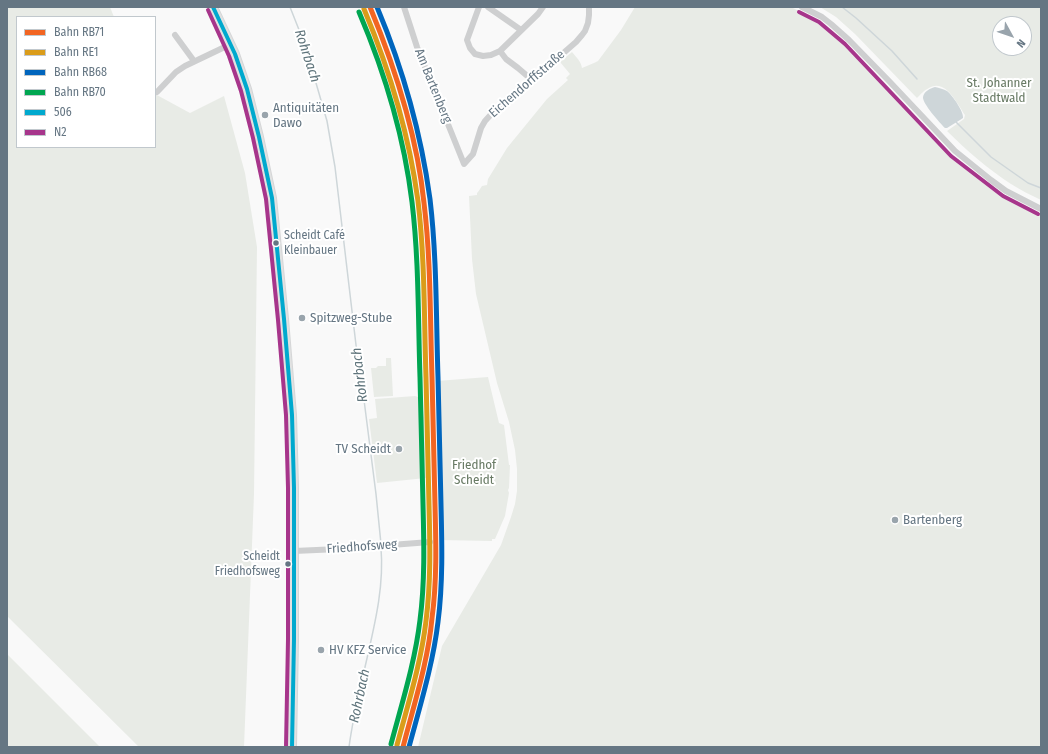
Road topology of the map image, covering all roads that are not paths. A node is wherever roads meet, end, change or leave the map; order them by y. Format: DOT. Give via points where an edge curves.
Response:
graph roads {
  1 [pos="213,7"];
  2 [pos="404,7"];
  3 [pos="479,7"];
  4 [pos="488,7"];
  5 [pos="542,7"];
  6 [pos="589,7"];
  7 [pos="802,7"];
  8 [pos="521,30"];
  9 [pos="175,34"];
  10 [pos="231,44"];
  11 [pos="500,51"];
  12 [pos="194,61"];
  13 [pos="532,80"];
  14 [pos="157,92"];
  15 [pos="464,164"];
  16 [pos="1041,209"];
  17 [pos="430,542"];
  18 [pos="294,551"];
  19 [pos="292,747"];
  1 -- 10 [label="main road"];
  2 -- 15 [label="street, Am Bartenberg" via="416,47"];
  3 -- 11 [label="street" via="468,40 470,48 475,54 483,56"];
  4 -- 8 [label="street"];
  5 -- 8 [label="street"];
  6 -- 13 [label="street, Eichendorffstraße" via="590,15 586,30 571,47"];
  7 -- 16 [label="street" via="826,20 850,40 955,151 1006,191"];
  8 -- 11 [label="street"];
  9 -- 12 [label="street"];
  10 -- 12 [label="street"];
  10 -- 18 [label="main road" via="247,89 272,198 292,415"];
  11 -- 13 [label="street"];
  12 -- 14 [label="street" via="180,69"];
  13 -- 15 [label="street, Eichendorffstraße" via="485,121 472,154"];
  17 -- 18 [label="street, Friedhofsweg"];
  18 -- 19 [label="main road"];
}
